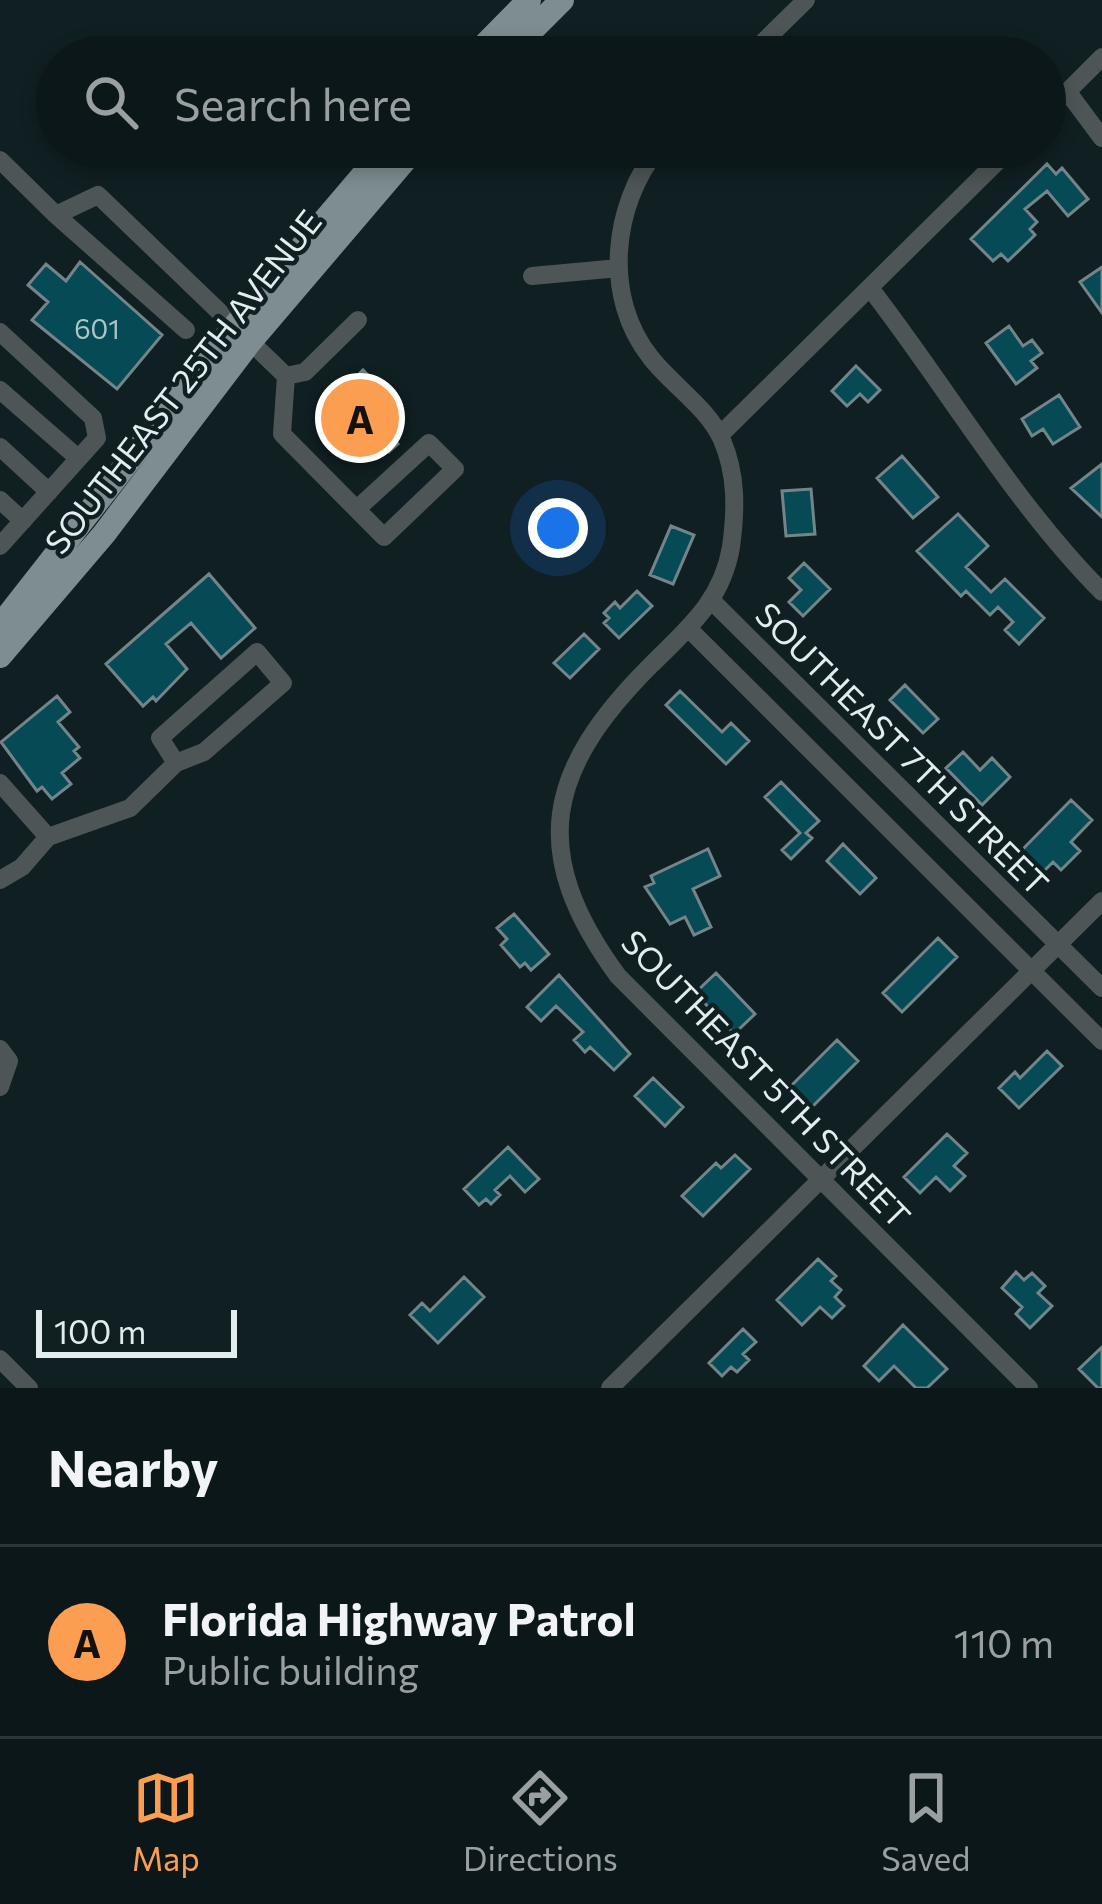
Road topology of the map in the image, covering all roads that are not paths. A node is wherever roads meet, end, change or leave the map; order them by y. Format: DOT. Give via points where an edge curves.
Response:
graph roads {
  1 [pos="529,0"];
  2 [pos="562,0"];
  3 [pos="806,0"];
  4 [pos="494,36"];
  5 [pos="526,36"];
  6 [pos="769,36"];
  7 [pos="1102,57"];
  8 [pos="1067,91"];
  9 [pos="1102,138"];
  10 [pos="0,160"];
  11 [pos="371,168"];
  12 [pos="396,168"];
  13 [pos="643,168"];
  14 [pos="991,168"];
  15 [pos="56,215"];
  16 [pos="619,274"];
  17 [pos="532,276"];
  18 [pos="870,288"];
  19 [pos="358,320"];
  20 [pos="186,330"];
  21 [pos="241,335"];
  22 [pos="2,336"];
  23 [pos="286,376"];
  24 [pos="0,390"];
  25 [pos="720,435"];
  26 [pos="0,447"];
  27 [pos="78,458"];
  28 [pos="49,492"];
  29 [pos="0,500"];
  30 [pos="357,509"];
  31 [pos="23,520"];
  32 [pos="0,546"];
  33 [pos="1102,592"];
  34 [pos="713,602"];
  35 [pos="0,626"];
  36 [pos="688,628"];
  37 [pos="0,656"];
  38 [pos="176,763"];
  39 [pos="0,783"];
  40 [pos="48,837"];
  41 [pos="0,880"];
  42 [pos="1102,901"];
  43 [pos="1059,944"];
  44 [pos="1032,970"];
  45 [pos="1102,988"];
  46 [pos="1102,1041"];
  47 [pos="0,1049"];
  48 [pos="0,1087"];
  49 [pos="824,1179"];
  50 [pos="3,1366"];
  51 [pos="29,1388"];
  52 [pos="610,1388"];
  53 [pos="1029,1388"];
  1 -- 4 [label="main road"];
  2 -- 5 [label="main road"];
  3 -- 6 [label="street"];
  7 -- 8 [label="street"];
  8 -- 9 [label="street"];
  10 -- 15 [label="street"];
  11 -- 21 [label="main road, SOUTHEAST 25TH AVENUE"];
  12 -- 21 [label="main road, SOUTHEAST 25TH AVENUE"];
  13 -- 16 [label="street" via="619,230"];
  14 -- 18 [label="street"];
  15 -- 20 [label="street"];
  15 -- 21 [label="street" via="98,195"];
  16 -- 17 [label="street"];
  16 -- 25 [label="street, SOUTHEAST 7TH STREET" via="649,356"];
  18 -- 25 [label="street"];
  18 -- 33 [label="street" via="1043,532"];
  19 -- 23 [label="street" via="305,372"];
  21 -- 23 [label="street"];
  21 -- 35 [label="main road, SOUTHEAST 25TH AVENUE"];
  21 -- 37 [label="main road, SOUTHEAST 25TH AVENUE" via="104,534"];
  22 -- 27 [label="street" via="94,418 97,438"];
  23 -- 30 [label="street" via="282,434"];
  24 -- 27 [label="street"];
  25 -- 34 [label="street, SOUTHEAST 7TH STREET" via="736,497"];
  26 -- 28 [label="street"];
  27 -- 28 [label="street"];
  28 -- 31 [label="street"];
  29 -- 31 [label="street"];
  30 -- 30 [label="street" via="384,537 455,470 429,443"];
  31 -- 32 [label="street"];
  34 -- 36 [label="street, SOUTHEAST 5TH STREET"];
  34 -- 43 [label="street, SOUTHEAST 7TH STREET"];
  36 -- 44 [label="street, SOUTHEAST 7TH STREET"];
  36 -- 49 [label="street, SOUTHEAST 5TH STREET" via="596,729 557,821 558,854 591,940 618,976"];
  38 -- 38 [label="street" via="204,752 283,683 256,652 160,739"];
  38 -- 40 [label="street" via="130,808"];
  39 -- 40 [label="street"];
  40 -- 41 [label="street"];
  42 -- 43 [label="street"];
  43 -- 44 [label="street"];
  43 -- 45 [label="street, SOUTHEAST 7TH STREET"];
  44 -- 46 [label="street, SOUTHEAST 7TH STREET"];
  44 -- 49 [label="street"];
  47 -- 48 [label="street" via="9,1061"];
  49 -- 52 [label="street"];
  49 -- 53 [label="street, SOUTHEAST 5TH STREET"];
  50 -- 51 [label="street"];
}
